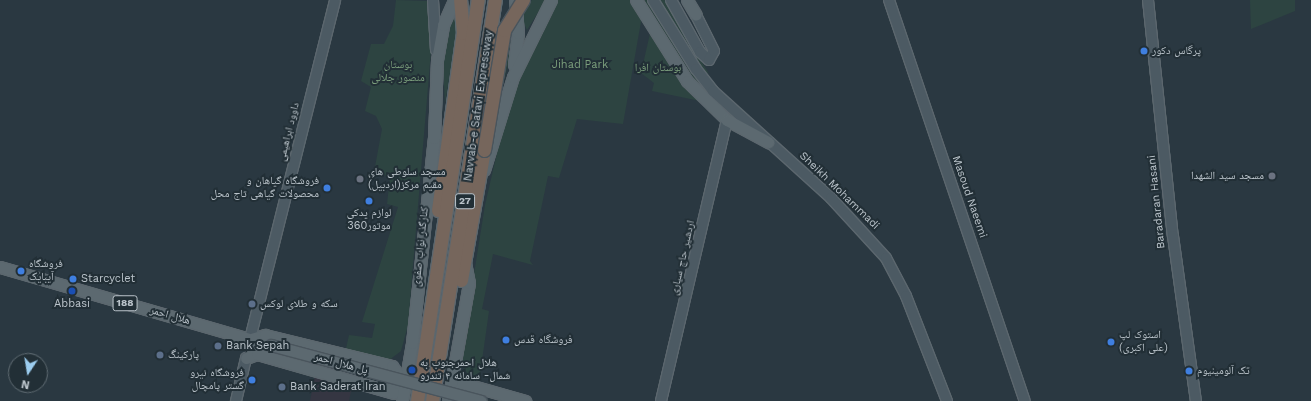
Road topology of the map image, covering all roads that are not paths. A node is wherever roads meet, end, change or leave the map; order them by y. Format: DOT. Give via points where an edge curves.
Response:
graph roads {
  1 [pos="335,0"];
  2 [pos="433,0"];
  3 [pos="454,0"];
  4 [pos="460,0"];
  5 [pos="478,0"];
  6 [pos="495,0"];
  7 [pos="515,0"];
  8 [pos="523,0"];
  9 [pos="551,0"];
  10 [pos="636,0"];
  11 [pos="653,0"];
  12 [pos="671,0"];
  13 [pos="686,0"];
  14 [pos="889,0"];
  15 [pos="1148,0"];
  16 [pos="696,15"];
  17 [pos="437,60"];
  18 [pos="513,77"];
  19 [pos="727,120"];
  20 [pos="768,142"];
  21 [pos="480,178"];
  22 [pos="437,258"];
  23 [pos="465,262"];
  24 [pos="0,267"];
  25 [pos="447,317"];
  26 [pos="250,339"];
  27 [pos="412,343"];
  28 [pos="271,345"];
  29 [pos="246,358"];
  30 [pos="453,365"];
  31 [pos="392,366"];
  32 [pos="470,385"];
  33 [pos="389,389"];
  34 [pos="236,401"];
  35 [pos="400,401"];
  36 [pos="416,401"];
  37 [pos="432,401"];
  38 [pos="448,401"];
  39 [pos="451,401"];
  40 [pos="481,401"];
  41 [pos="526,401"];
  42 [pos="661,401"];
  43 [pos="947,401"];
  44 [pos="1025,401"];
  45 [pos="1196,401"];
  1 -- 26 [label="street, داوود ابراهیمی"];
  2 -- 17 [label="street"];
  3 -- 17 [label="main road, کنارگذر نواب صفوی" via="443,25"];
  4 -- 22 [label="highway" via="464,26 434,238"];
  5 -- 22 [label="highway, Navvab-e Safavi Expressway / 27"];
  6 -- 25 [label="highway, Navvab-e Safavi Expressway / 27"];
  7 -- 18 [label="main road" via="518,33"];
  8 -- 21 [label="highway, bridge" via="504,30"];
  9 -- 18 [label="main road"];
  10 -- 19 [label="main road" via="687,81"];
  11 -- 20 [label="street, Sheikh Mohammadi" via="713,91"];
  12 -- 16 [label="street" via="700,52 709,60 714,51"];
  13 -- 16 [label="main road"];
  14 -- 44 [label="street, Masoud Naeemi"];
  15 -- 45 [label="street, Baradaran Hasani" via="1173,236"];
  17 -- 27 [label="main road, کنارگذر نواب صفوی" via="434,138"];
  18 -- 21 [label="main road" via="493,148"];
  19 -- 20 [label="main road"];
  19 -- 42 [label="street, اردشیر حاج سیاری"];
  20 -- 43 [label="street, Sheikh Mohammadi" via="858,224 886,258 906,296"];
  21 -- 23 [label="highway"];
  22 -- 36 [label="highway, Navvab-e Safavi Expressway / 27"];
  23 -- 25 [label="highway" via="458,296"];
  23 -- 30 [label="main road" via="469,283"];
  24 -- 26 [label="main road, هلال احمر / 188"];
  25 -- 37 [label="highway, Navvab-e Safavi Expressway / 27"];
  26 -- 28 [label="main road, هلال احمر"];
  26 -- 31 [label="main road" via="265,335"];
  27 -- 31 [label="main road" via="402,360"];
  27 -- 35 [label="main road, کنارگذر نواب صفوی"];
  28 -- 40 [label="main road, پل هلال احمر, bridge"];
  29 -- 33 [label="main road" via="257,354"];
  29 -- 34 [label="street"];
  30 -- 32 [label="main road"];
  30 -- 38 [label="main road"];
  31 -- 33 [label="main road" via="401,379 395,388"];
  32 -- 39 [label="main road" via="457,385"];
  32 -- 41 [label="main road"];
  33 -- 35 [label="main road"];
}
